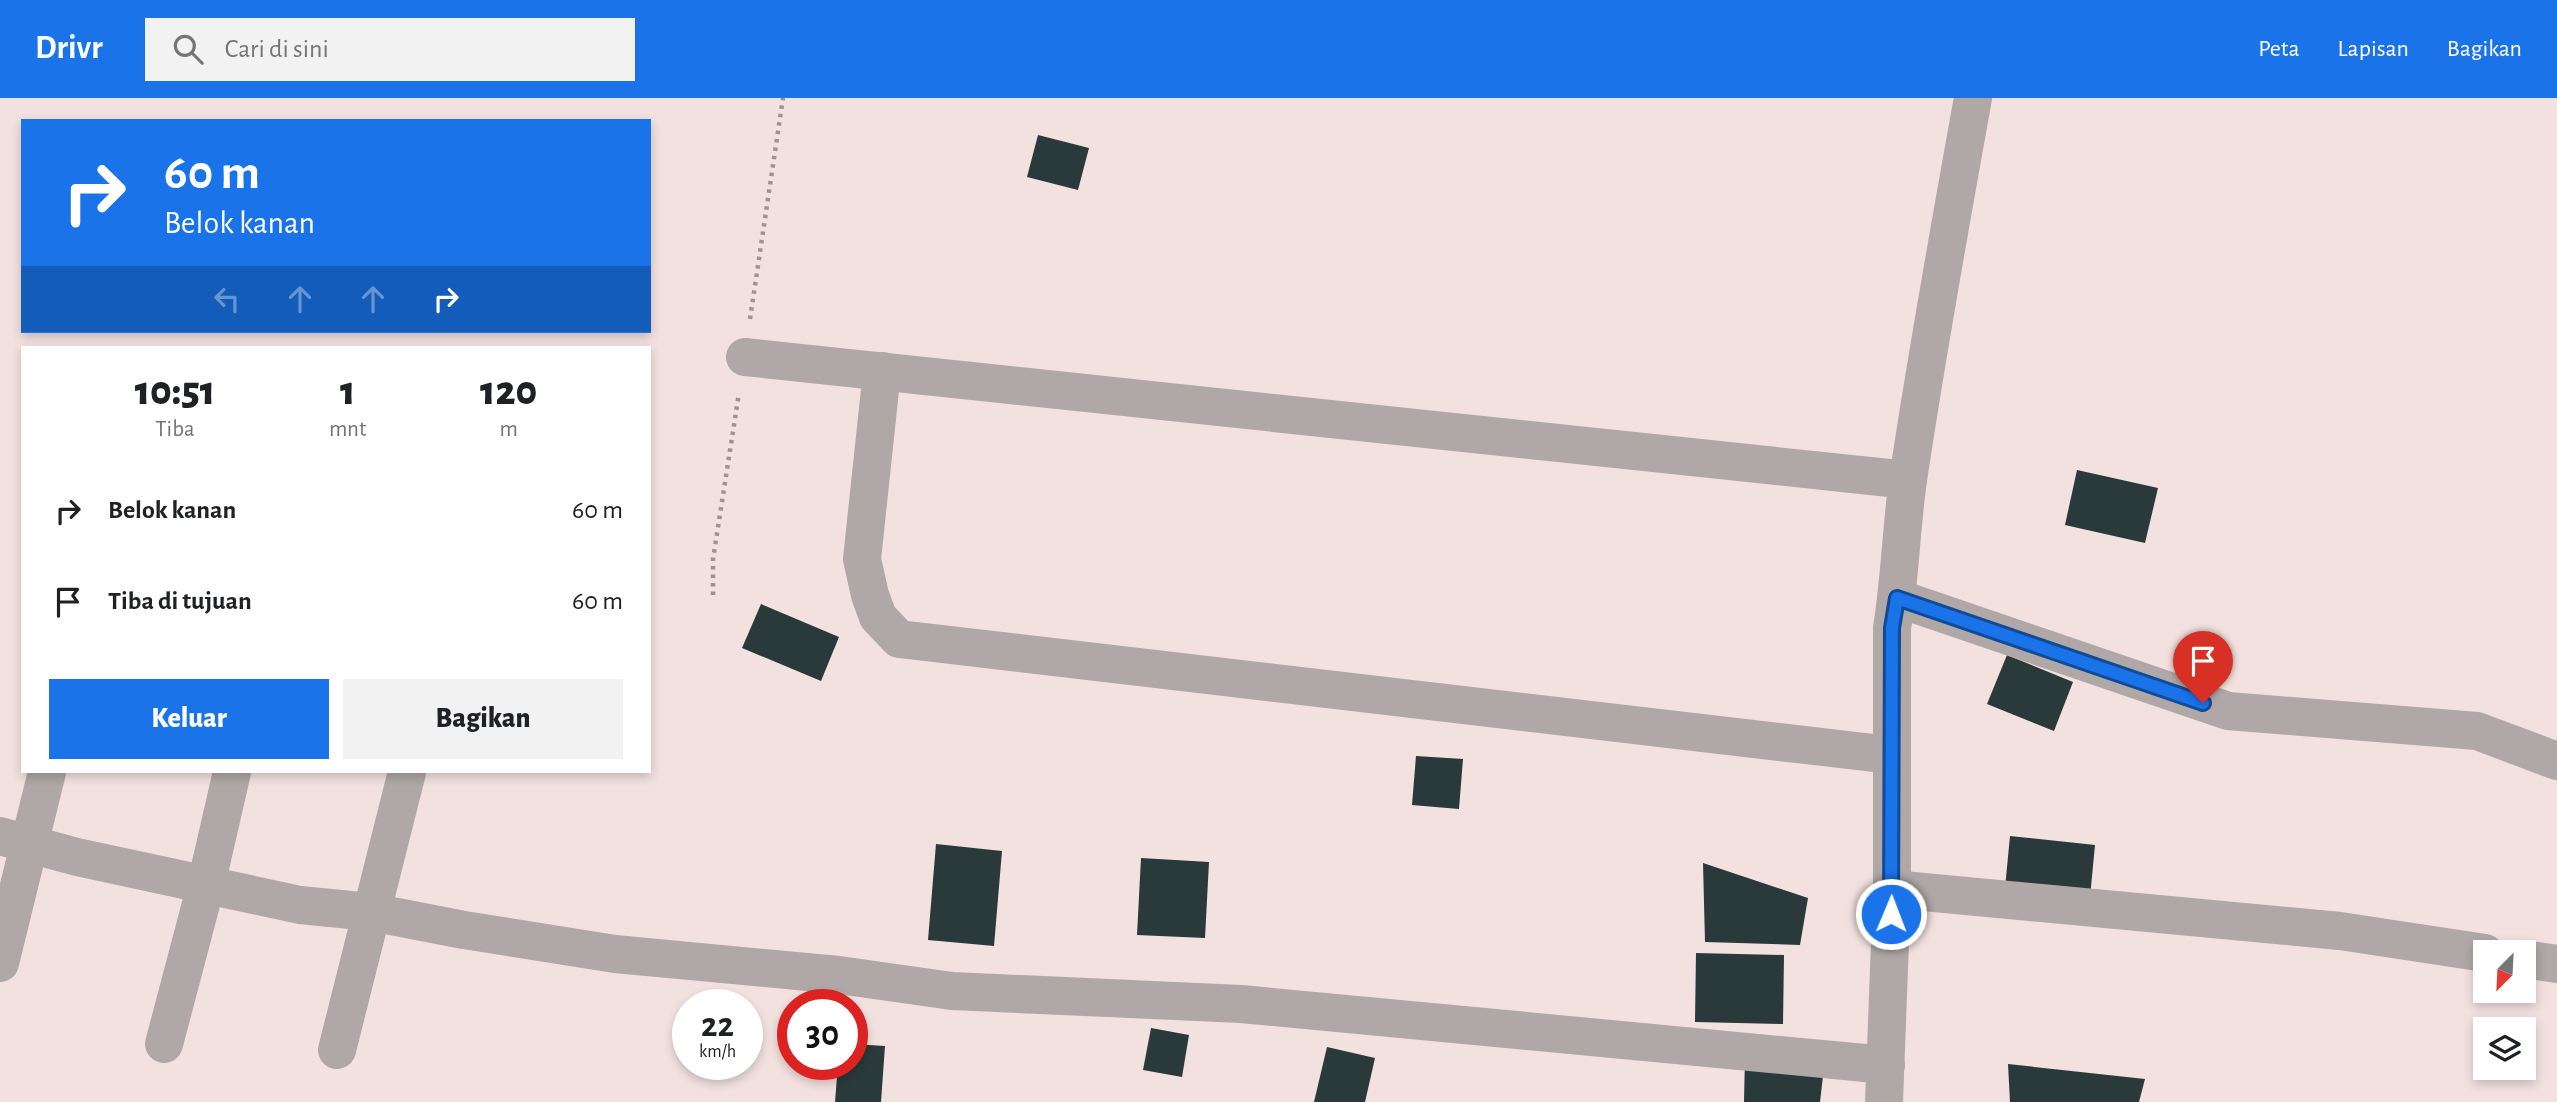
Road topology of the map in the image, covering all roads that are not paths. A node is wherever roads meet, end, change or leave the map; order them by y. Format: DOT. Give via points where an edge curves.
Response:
graph roads {
  1 [pos="1973,98"];
  2 [pos="745,357"];
  3 [pos="882,371"];
  4 [pos="1908,481"];
  5 [pos="1895,613"];
  6 [pos="1891,755"];
  7 [pos="2557,761"];
  8 [pos="47,773"];
  9 [pos="232,773"];
  10 [pos="407,773"];
  11 [pos="15,840"];
  12 [pos="206,885"];
  13 [pos="1892,889"];
  14 [pos="371,912"];
  15 [pos="2473,951"];
  16 [pos="2536,961"];
  17 [pos="0,963"];
  18 [pos="2557,964"];
  19 [pos="164,1044"];
  20 [pos="337,1050"];
  21 [pos="1885,1084"];
  1 -- 4 [label="street"];
  2 -- 3 [label="street"];
  3 -- 4 [label="street"];
  3 -- 6 [label="street" via="862,559 878,617 899,639"];
  4 -- 5 [label="street"];
  5 -- 6 [label="street"];
  5 -- 7 [label="street" via="2228,711 2477,731"];
  6 -- 13 [label="street"];
  8 -- 11 [label="street"];
  9 -- 12 [label="street"];
  10 -- 14 [label="street"];
  11 -- 12 [label="street"];
  11 -- 17 [label="street"];
  12 -- 14 [label="street" via="300,905"];
  12 -- 19 [label="street"];
  13 -- 15 [label="street" via="2340,931"];
  13 -- 21 [label="street"];
  14 -- 20 [label="street"];
  14 -- 21 [label="street" via="615,954 952,990 1241,1004"];
  16 -- 18 [label="street"];
}
